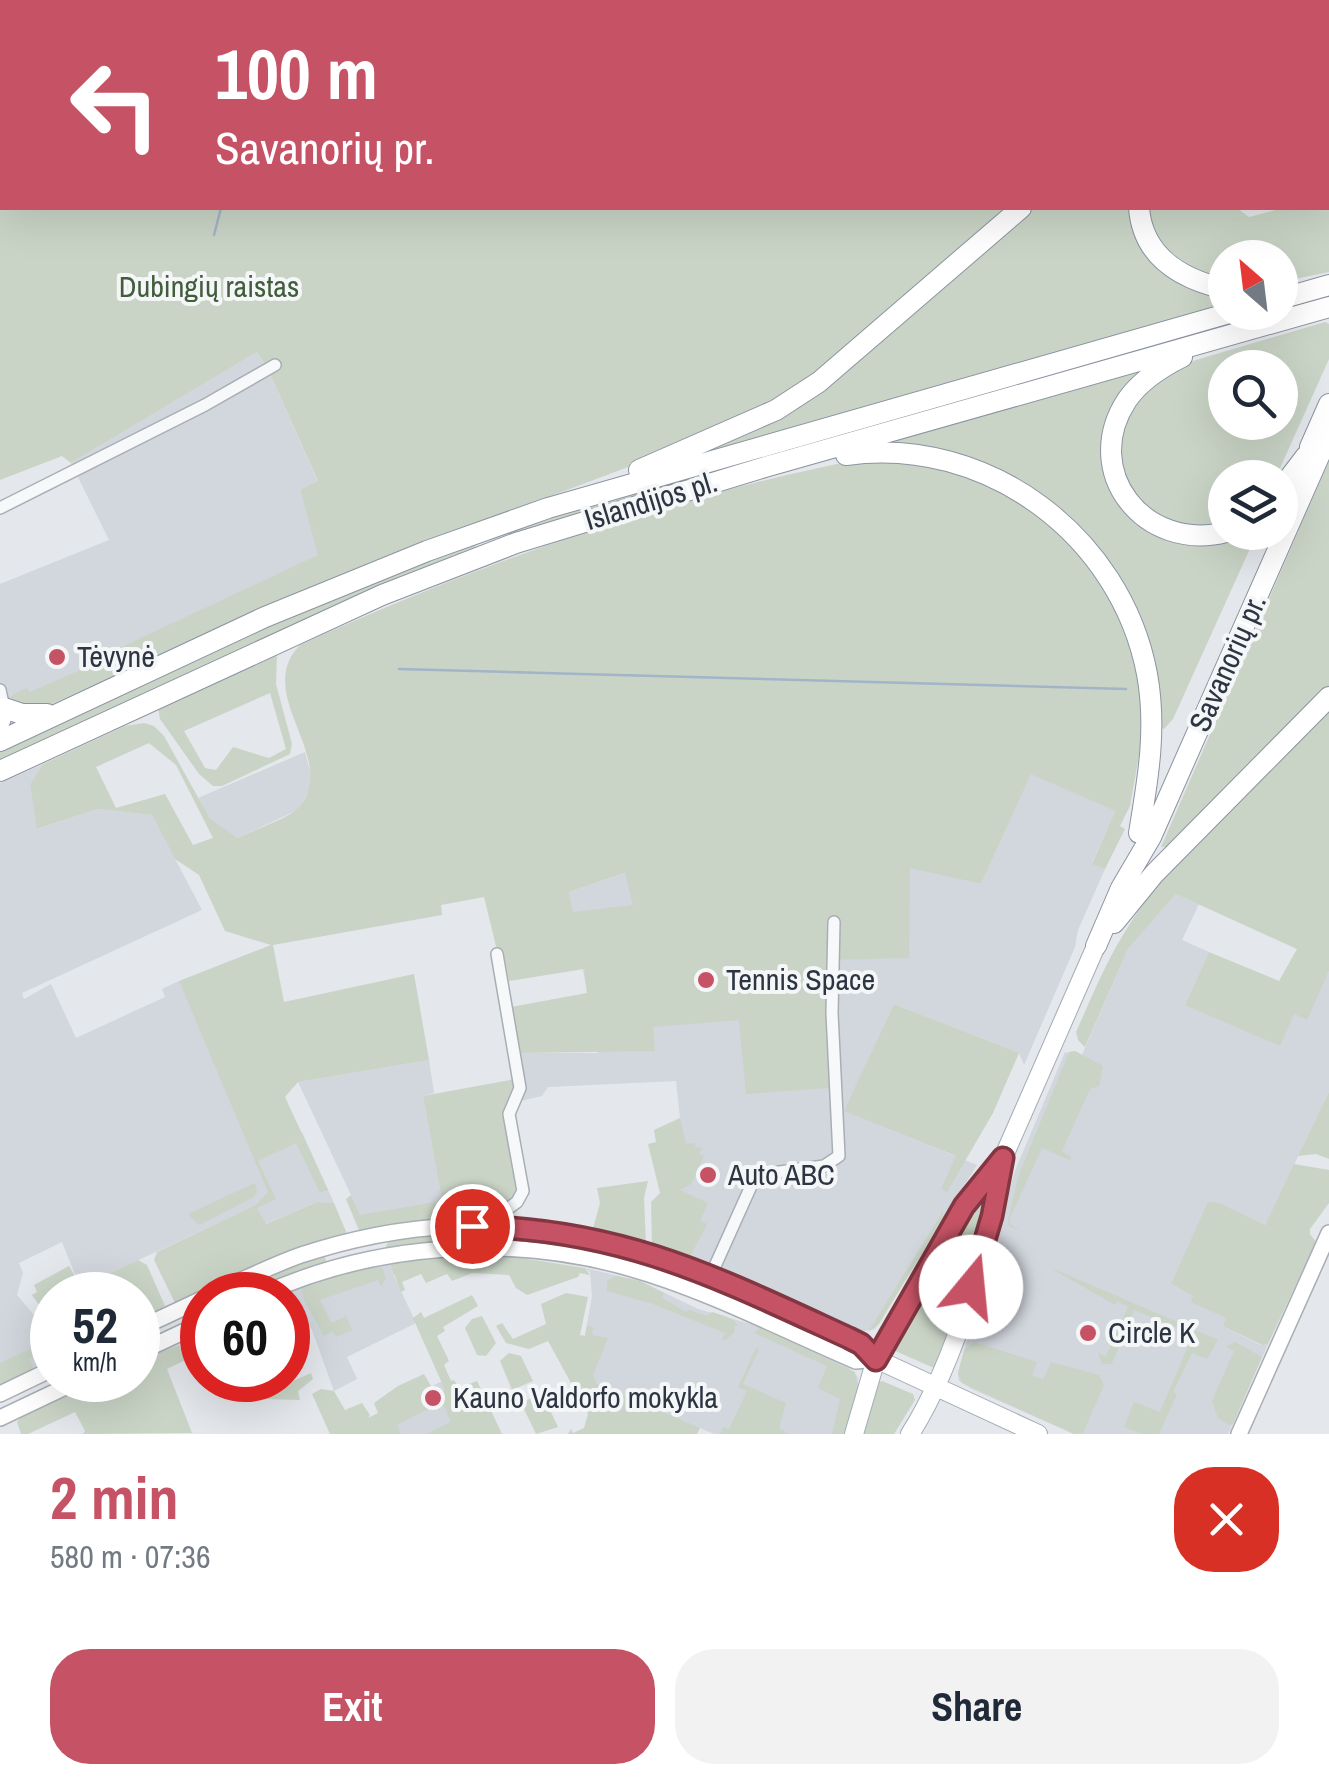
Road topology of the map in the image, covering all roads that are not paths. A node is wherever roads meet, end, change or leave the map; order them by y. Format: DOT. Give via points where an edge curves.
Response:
graph roads {
  1 [pos="1020,210"];
  2 [pos="1139,210"];
  3 [pos="1208,285"];
  4 [pos="1298,293"];
  5 [pos="1323,298"];
  6 [pos="1298,299"];
  7 [pos="1208,319"];
  8 [pos="1226,336"];
  9 [pos="275,365"];
  10 [pos="1329,404"];
  11 [pos="1329,434"];
  12 [pos="1306,456"];
  13 [pos="1298,466"];
  14 [pos="765,467"];
  15 [pos="1298,474"];
  16 [pos="0,508"];
  17 [pos="548,508"];
  18 [pos="1208,534"];
  19 [pos="1264,550"];
  20 [pos="1329,696"];
  21 [pos="1,706"];
  22 [pos="58,714"];
  23 [pos="0,741"];
  24 [pos="0,771"];
  25 [pos="1138,832"];
  26 [pos="1121,888"];
  27 [pos="834,922"];
  28 [pos="1096,946"];
  29 [pos="496,954"];
  30 [pos="1003,1158"];
  31 [pos="503,1227"];
  32 [pos="1329,1232"];
  33 [pos="379,1236"];
  34 [pos="623,1244"];
  35 [pos="330,1246"];
  36 [pos="382,1257"];
  37 [pos="605,1262"];
  38 [pos="336,1268"];
  39 [pos="261,1272"];
  40 [pos="711,1275"];
  41 [pos="310,1277"];
  42 [pos="920,1279"];
  43 [pos="968,1295"];
  44 [pos="790,1311"];
  45 [pos="770,1325"];
  46 [pos="876,1360"];
  47 [pos="30,1380"];
  48 [pos="935,1388"];
  49 [pos="0,1394"];
  50 [pos="959,1400"];
  51 [pos="34,1402"];
  52 [pos="0,1418"];
  53 [pos="854,1434"];
  54 [pos="910,1434"];
  55 [pos="1038,1434"];
  56 [pos="1239,1434"];
  1 -- 17 [label="highway" via="820,382 776,410"];
  2 -- 3 [label="highway" via="1146,238 1165,263"];
  4 -- 5 [label="highway"];
  5 -- 6 [label="highway"];
  5 -- 8 [label="highway, Islandijos pl."];
  7 -- 17 [label="highway, Islandijos pl."];
  8 -- 14 [label="highway, Islandijos pl."];
  8 -- 18 [label="highway" via="1138,388 1118,420 1112,453 1122,493 1140,515 1164,531"];
  9 -- 16 [label="street"];
  10 -- 12 [label="highway"];
  11 -- 26 [label="highway, Savanorių pr." via="1151,837"];
  12 -- 13 [label="highway"];
  12 -- 15 [label="highway"];
  14 -- 24 [label="highway, Islandijos pl." via="436,573"];
  14 -- 25 [label="highway" via="904,451 998,480 1068,527 1118,592 1144,662 1152,751"];
  17 -- 22 [label="highway, Islandijos pl." via="342,585"];
  19 -- 25 [label="highway, Savanorių pr."];
  20 -- 28 [label="highway" via="1154,874"];
  21 -- 22 [label="highway" via="22,714"];
  22 -- 23 [label="highway, Islandijos pl."];
  25 -- 26 [label="highway, Savanorių pr."];
  26 -- 28 [label="highway, Savanorių pr."];
  27 -- 40 [label="street" via="838,1156 824,1166 756,1175"];
  28 -- 30 [label="main road, Savanorių pr."];
  29 -- 31 [label="street" via="520,1088 509,1114 523,1191 506,1210"];
  30 -- 42 [label="main road, Savanorių pr." via="964,1206"];
  30 -- 43 [label="main road, Savanorių pr."];
  31 -- 33 [label="main road"];
  31 -- 34 [label="main road"];
  32 -- 56 [label="main road"];
  33 -- 35 [label="main road"];
  33 -- 36 [label="main road"];
  34 -- 37 [label="main road"];
  34 -- 40 [label="main road"];
  35 -- 38 [label="main road"];
  35 -- 39 [label="main road"];
  36 -- 37 [label="main road" via="477,1248"];
  36 -- 38 [label="main road"];
  37 -- 45 [label="main road"];
  38 -- 41 [label="main road"];
  40 -- 44 [label="main road"];
  42 -- 43 [label="main road"];
  42 -- 46 [label="main road, Savanorių pr."];
  43 -- 48 [label="main road, Savanorių pr."];
  43 -- 50 [label="main road" via="971,1312 952,1373"];
  44 -- 45 [label="main road"];
  44 -- 46 [label="main road" via="861,1344"];
  45 -- 46 [label="main road" via="856,1361"];
  46 -- 48 [label="main road"];
  46 -- 53 [label="main road, Savanorių pr."];
  47 -- 49 [label="main road"];
  48 -- 50 [label="main road"];
  48 -- 54 [label="main road, Savanorių pr."];
  50 -- 55 [label="main road"];
  51 -- 52 [label="main road"];
}
